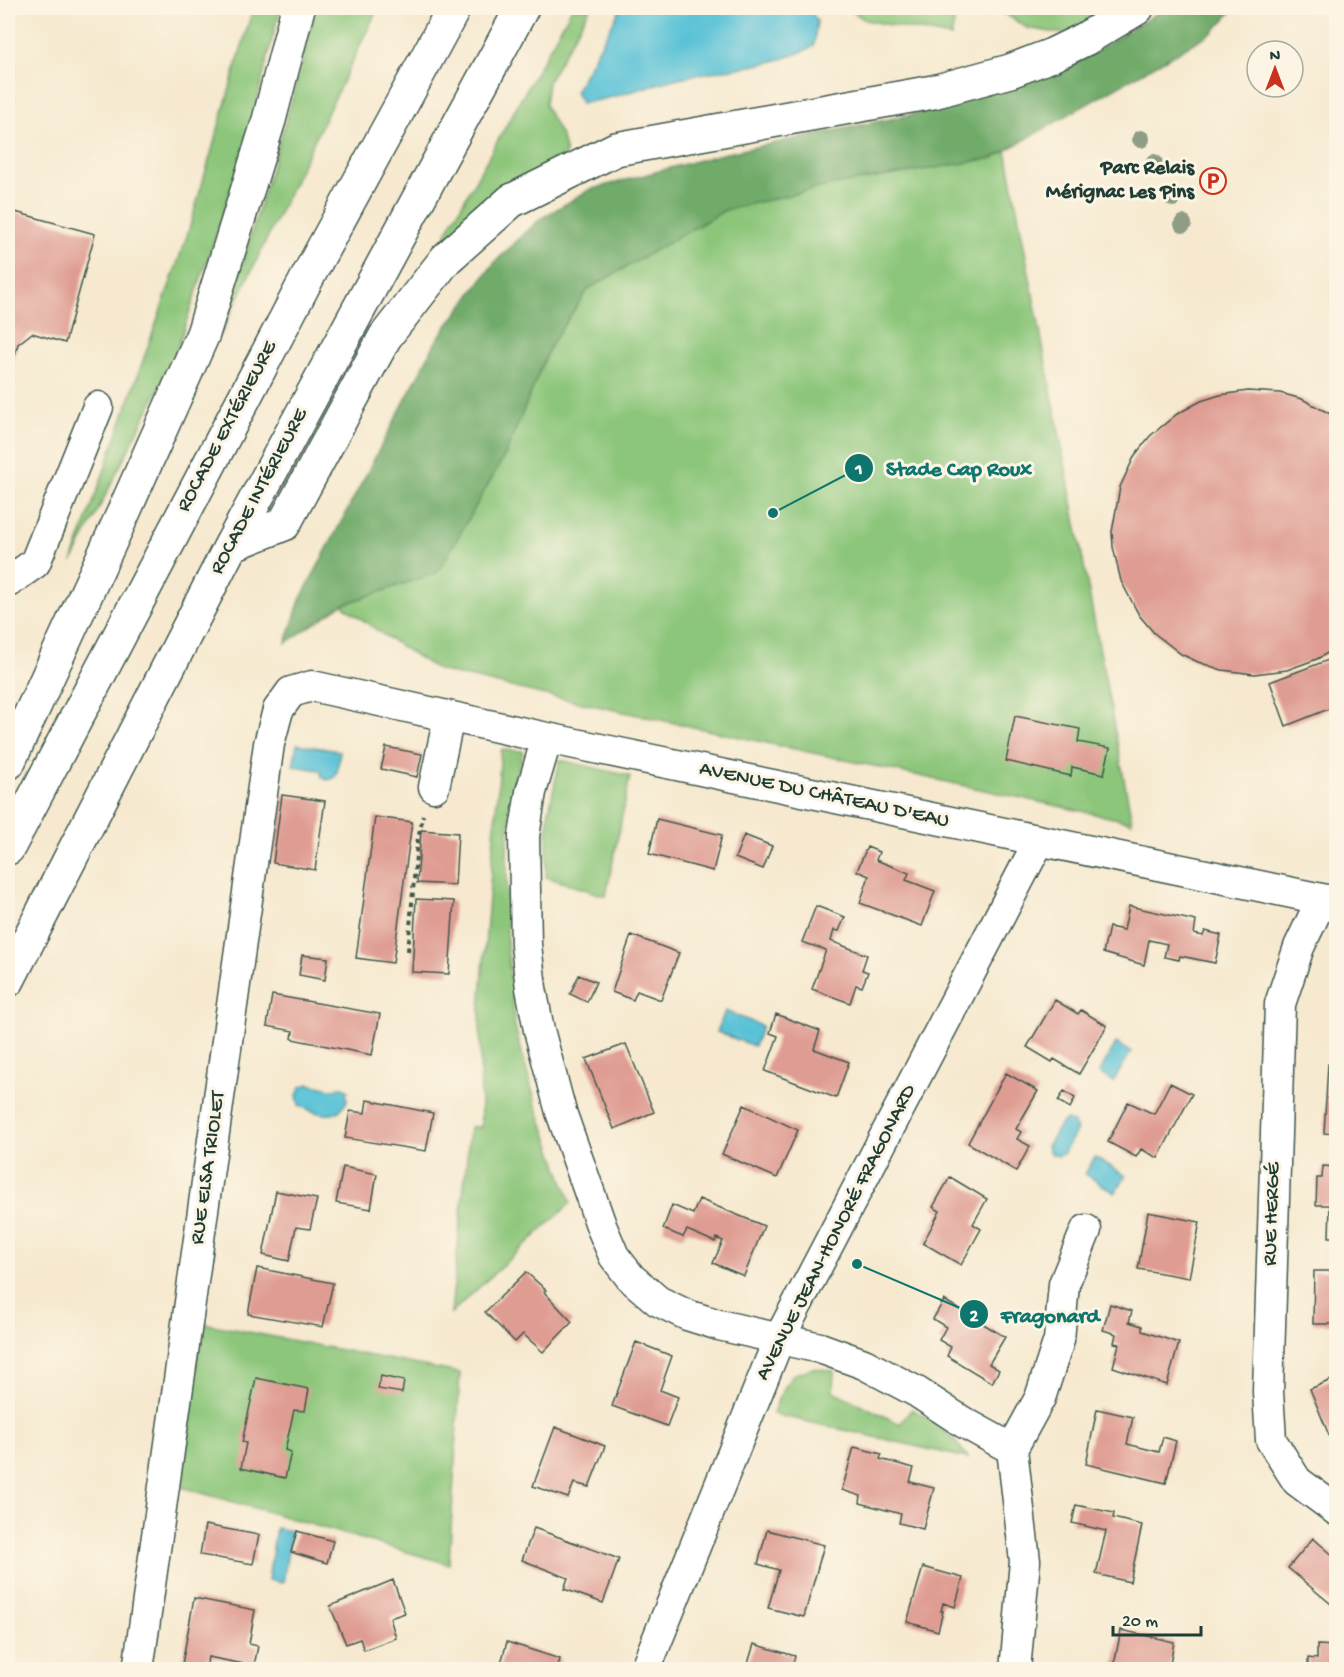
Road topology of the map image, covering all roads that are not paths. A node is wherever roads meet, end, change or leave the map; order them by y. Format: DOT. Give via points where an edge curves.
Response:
graph roads {
  1 [pos="298,8"];
  2 [pos="454,8"];
  3 [pos="522,8"];
  4 [pos="1137,8"];
  5 [pos="98,407"];
  6 [pos="231,545"];
  7 [pos="8,582"];
  8 [pos="312,686"];
  9 [pos="449,717"];
  10 [pos="547,738"];
  11 [pos="8,763"];
  12 [pos="429,800"];
  13 [pos="1039,841"];
  14 [pos="8,848"];
  15 [pos="1329,901"];
  16 [pos="8,981"];
  17 [pos="1086,1230"];
  18 [pos="779,1339"];
  19 [pos="1012,1449"];
  20 [pos="1336,1510"];
  21 [pos="138,1670"];
  22 [pos="645,1670"];
  23 [pos="1015,1670"];
  1 -- 11 [label="highway" via="269,120 203,334"];
  2 -- 14 [label="highway, ROCADE EXTÉRIEURE" via="303,285"];
  3 -- 6 [label="highway, ROCADE INTÉRIEURE"];
  4 -- 6 [label="highway" via="1085,39 1010,71 933,92 616,149 511,201 446,259 385,337 284,524"];
  5 -- 7 [label="street" via="35,563"];
  6 -- 16 [label="highway, ROCADE INTÉRIEURE"];
  8 -- 9 [label="street, AVENUE DU CHÂTEAU D'EAU"];
  8 -- 21 [label="street, RUE ELSA TRIOLET" via="291,692 278,710 269,744"];
  9 -- 10 [label="street, AVENUE DU CHÂTEAU D'EAU"];
  9 -- 12 [label="street"];
  10 -- 13 [label="street, AVENUE DU CHÂTEAU D'EAU"];
  10 -- 18 [label="street" via="531,792 524,836 526,945 539,1030 561,1112 602,1228 614,1256 631,1278 658,1301 687,1315"];
  13 -- 15 [label="street, AVENUE DU CHÂTEAU D'EAU"];
  13 -- 18 [label="street, AVENUE JEAN-HONORÉ FRAGONARD"];
  15 -- 20 [label="street, RUE HERGÉ" via="1299,947 1280,1004 1268,1392 1271,1440 1297,1481"];
  17 -- 19 [label="street" via="1064,1284 1059,1340 1040,1398"];
  18 -- 19 [label="street" via="864,1364"];
  18 -- 22 [label="street, AVENUE JEAN-HONORÉ FRAGONARD"];
  19 -- 23 [label="street" via="1024,1561"];
}
